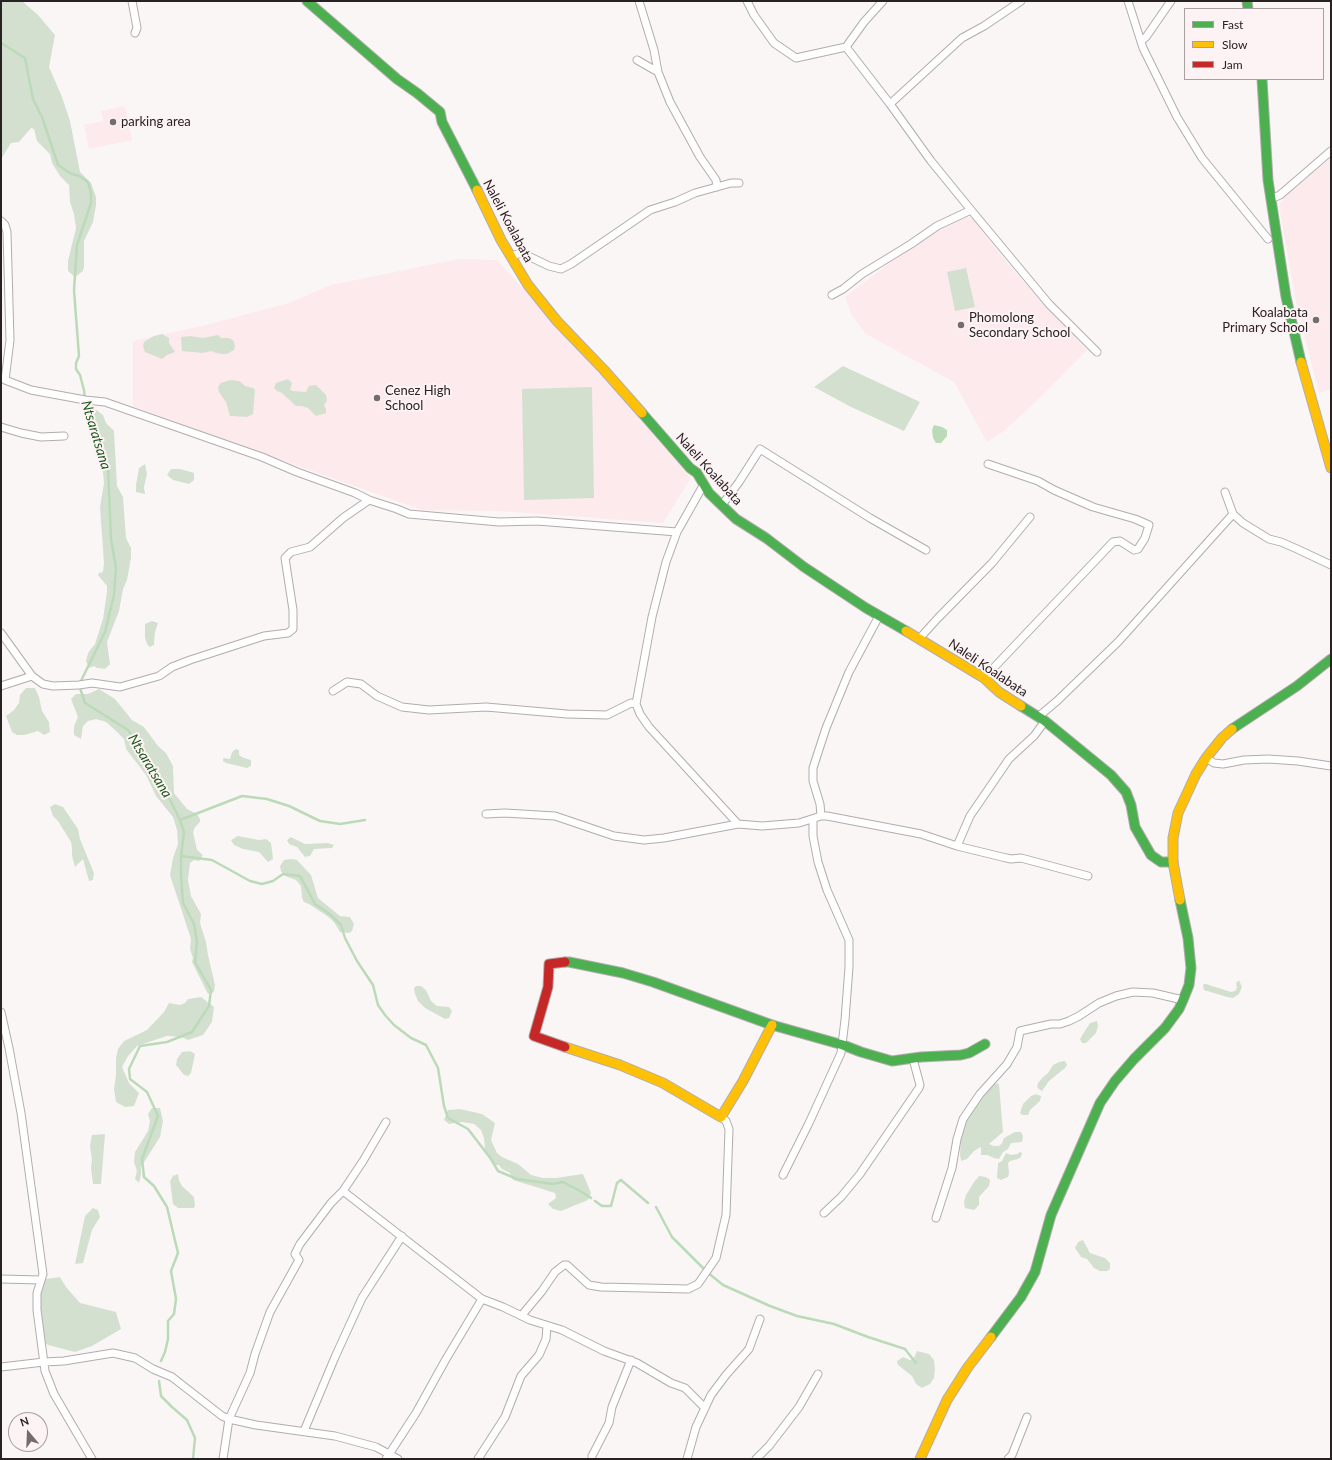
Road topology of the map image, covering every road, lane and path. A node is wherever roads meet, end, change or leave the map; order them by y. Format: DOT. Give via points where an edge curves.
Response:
graph roads {
  1 [pos="132,1"];
  2 [pos="307,1"];
  3 [pos="639,1"];
  4 [pos="747,1"];
  5 [pos="883,1"];
  6 [pos="1021,1"];
  7 [pos="1128,1"];
  8 [pos="1171,1"];
  9 [pos="135,33"];
  10 [pos="1141,41"];
  11 [pos="846,47"];
  12 [pos="637,60"];
  13 [pos="658,72"];
  14 [pos="1262,80"];
  15 [pos="890,104"];
  16 [pos="1331,151"];
  17 [pos="739,183"];
  18 [pos="717,187"];
  19 [pos="1271,199"];
  20 [pos="971,210"];
  21 [pos="1,221"];
  22 [pos="1268,239"];
  23 [pos="511,256"];
  24 [pos="832,295"];
  25 [pos="1097,352"];
  26 [pos="1,427"];
  27 [pos="64,436"];
  28 [pos="988,464"];
  29 [pos="1331,468"];
  30 [pos="704,484"];
  31 [pos="1225,492"];
  32 [pos="369,500"];
  33 [pos="722,505"];
  34 [pos="1233,514"];
  35 [pos="1030,518"];
  36 [pos="677,532"];
  37 [pos="926,550"];
  38 [pos="1331,565"];
  39 [pos="879,616"];
  40 [pos="1,633"];
  41 [pos="919,639"];
  42 [pos="1331,659"];
  43 [pos="32,676"];
  44 [pos="984,678"];
  45 [pos="1,686"];
  46 [pos="333,691"];
  47 [pos="636,704"];
  48 [pos="1042,719"];
  49 [pos="1206,758"];
  50 [pos="1331,766"];
  51 [pos="486,814"];
  52 [pos="821,816"];
  53 [pos="813,820"];
  54 [pos="738,824"];
  55 [pos="957,846"];
  56 [pos="1173,862"];
  57 [pos="1088,876"];
  58 [pos="1183,1000"];
  59 [pos="1,1012"];
  60 [pos="772,1025"];
  61 [pos="985,1044"];
  62 [pos="842,1045"];
  63 [pos="913,1059"];
  64 [pos="722,1118"];
  65 [pos="386,1122"];
  66 [pos="783,1176"];
  67 [pos="343,1191"];
  68 [pos="824,1213"];
  69 [pos="936,1218"];
  70 [pos="402,1236"];
  71 [pos="1,1279"];
  72 [pos="41,1280"];
  73 [pos="482,1300"];
  74 [pos="522,1315"];
  75 [pos="760,1319"];
  76 [pos="547,1326"];
  77 [pos="631,1360"];
  78 [pos="44,1362"];
  79 [pos="1,1367"];
  80 [pos="818,1374"];
  81 [pos="705,1408"];
  82 [pos="1027,1417"];
  83 [pos="229,1419"];
  84 [pos="304,1431"];
  85 [pos="388,1456"];
  86 [pos="592,1456"];
  87 [pos="92,1459"];
  88 [pos="223,1459"];
  89 [pos="398,1459"];
  90 [pos="478,1459"];
  91 [pos="687,1459"];
  92 [pos="756,1459"];
  93 [pos="920,1459"];
  94 [pos="1008,1459"];
  1 -- 9 [label="street" via="137,28"];
  2 -- 23 [label="street, Naleli Koalabata" via="397,79 440,112 454,147"];
  3 -- 13 [label="street"];
  4 -- 11 [label="street" via="774,43 796,58"];
  5 -- 11 [label="street"];
  6 -- 15 [label="street" via="962,38"];
  7 -- 10 [label="street"];
  8 -- 10 [label="street"];
  10 -- 22 [label="street" via="1170,105 1202,158"];
  11 -- 15 [label="street"];
  12 -- 13 [label="street"];
  13 -- 18 [label="street" via="677,115 700,158 716,180"];
  14 -- 19 [label="street"];
  15 -- 20 [label="street" via="931,161"];
  16 -- 19 [label="street" via="1280,195"];
  17 -- 18 [label="street"];
  18 -- 23 [label="street" via="650,210 561,269 549,266 522,252"];
  19 -- 29 [label="street" via="1286,298 1296,344"];
  20 -- 24 [label="street" via="937,226"];
  20 -- 25 [label="street" via="1049,304"];
  21 -- 32 [label="street" via="7,232 10,340 5,380 31,390 105,402 262,457"];
  23 -- 30 [label="street, Naleli Koalabata" via="528,285 549,311 697,473"];
  26 -- 27 [label="street" via="41,437"];
  28 -- 44 [label="street" via="1038,481 1093,508 1149,525 1138,549 1134,550 1120,541 1114,542"];
  30 -- 33 [label="street, Naleli Koalabata" via="709,493"];
  30 -- 36 [label="street"];
  31 -- 34 [label="street"];
  32 -- 36 [label="street" via="409,514"];
  32 -- 43 [label="street" via="343,518 310,547 291,552 285,558 293,610 293,629 288,633 264,636 190,660 172,667 159,676 120,687 92,684 53,686 43,684"];
  33 -- 37 [label="street" via="760,449"];
  33 -- 39 [label="street, Naleli Koalabata" via="736,519"];
  34 -- 38 [label="street" via="1268,539 1281,542"];
  34 -- 48 [label="street" via="1118,642"];
  35 -- 41 [label="street" via="992,563"];
  36 -- 47 [label="street" via="666,562 652,617"];
  39 -- 41 [label="street, Naleli Koalabata"];
  39 -- 52 [label="street" via="849,672 813,768 813,781"];
  40 -- 43 [label="street"];
  41 -- 44 [label="street, Naleli Koalabata"];
  42 -- 49 [label="street" via="1297,686 1238,724 1222,738"];
  43 -- 45 [label="street"];
  44 -- 48 [label="street, Naleli Koalabata" via="1014,703"];
  46 -- 47 [label="street" via="347,682 361,684 378,696 402,707 429,710 486,707 607,715 631,703"];
  47 -- 54 [label="street" via="649,727"];
  48 -- 55 [label="street" via="1034,736 1009,759 970,816"];
  48 -- 56 [label="street, Naleli Koalabata" via="1111,775 1126,792 1135,827 1151,855 1161,862"];
  49 -- 50 [label="street" via="1214,763 1223,764 1268,759"];
  49 -- 56 [label="street" via="1178,813 1173,838"];
  51 -- 54 [label="street" via="555,816 614,836 644,840"];
  52 -- 53 [label="street"];
  52 -- 55 [label="street" via="921,834"];
  53 -- 54 [label="street" via="762,826"];
  53 -- 62 [label="street" via="814,847 820,869 849,940"];
  55 -- 57 [label="street" via="1011,859 1021,858"];
  56 -- 58 [label="street" via="1188,938 1191,968 1189,985"];
  58 -- 69 [label="street" via="1153,993 1133,992 1099,1003 1080,1016 1064,1022 1020,1031 1017,1047 1006,1064 980,1094 963,1119"];
  58 -- 93 [label="street" via="1164,1028 1115,1081 1100,1103 1051,1215 1035,1272 1021,1297 968,1367 947,1400"];
  59 -- 72 [label="street" via="21,1113 43,1274"];
  60 -- 62 [label="street"];
  60 -- 64 [label="street"];
  60 -- 64 [label="street" via="624,973 569,962 549,964 548,987 534,1036 620,1065 663,1083"];
  61 -- 63 [label="street" via="961,1055"];
  62 -- 63 [label="street" via="892,1061"];
  62 -- 66 [label="street" via="823,1095"];
  63 -- 68 [label="street" via="919,1088 860,1174"];
  64 -- 74 [label="street" via="729,1129 726,1215 716,1258 698,1284 688,1289 601,1287 589,1285 568,1265 564,1265 555,1272"];
  65 -- 67 [label="street"];
  67 -- 70 [label="street"];
  67 -- 83 [label="street" via="300,1244 295,1254 299,1260 270,1312 250,1374"];
  70 -- 73 [label="street"];
  70 -- 84 [label="street" via="362,1298"];
  71 -- 72 [label="street"];
  72 -- 78 [label="street" via="37,1292 37,1310"];
  73 -- 74 [label="street"];
  73 -- 85 [label="street"];
  74 -- 76 [label="street"];
  75 -- 81 [label="street" via="749,1349 711,1395"];
  76 -- 77 [label="street"];
  76 -- 90 [label="street" via="546,1339 539,1355 521,1376 505,1417"];
  77 -- 81 [label="street" via="671,1383 685,1388"];
  77 -- 86 [label="street" via="612,1406 610,1423"];
  78 -- 79 [label="street"];
  78 -- 83 [label="street" via="112,1353 135,1358 172,1378"];
  78 -- 87 [label="street" via="54,1394"];
  80 -- 92 [label="street" via="799,1407"];
  81 -- 91 [label="street" via="696,1427"];
  82 -- 94 [label="street"];
  83 -- 84 [label="street"];
  83 -- 88 [label="street"];
  84 -- 85 [label="street" via="376,1447"];
  85 -- 89 [label="street"];
}
